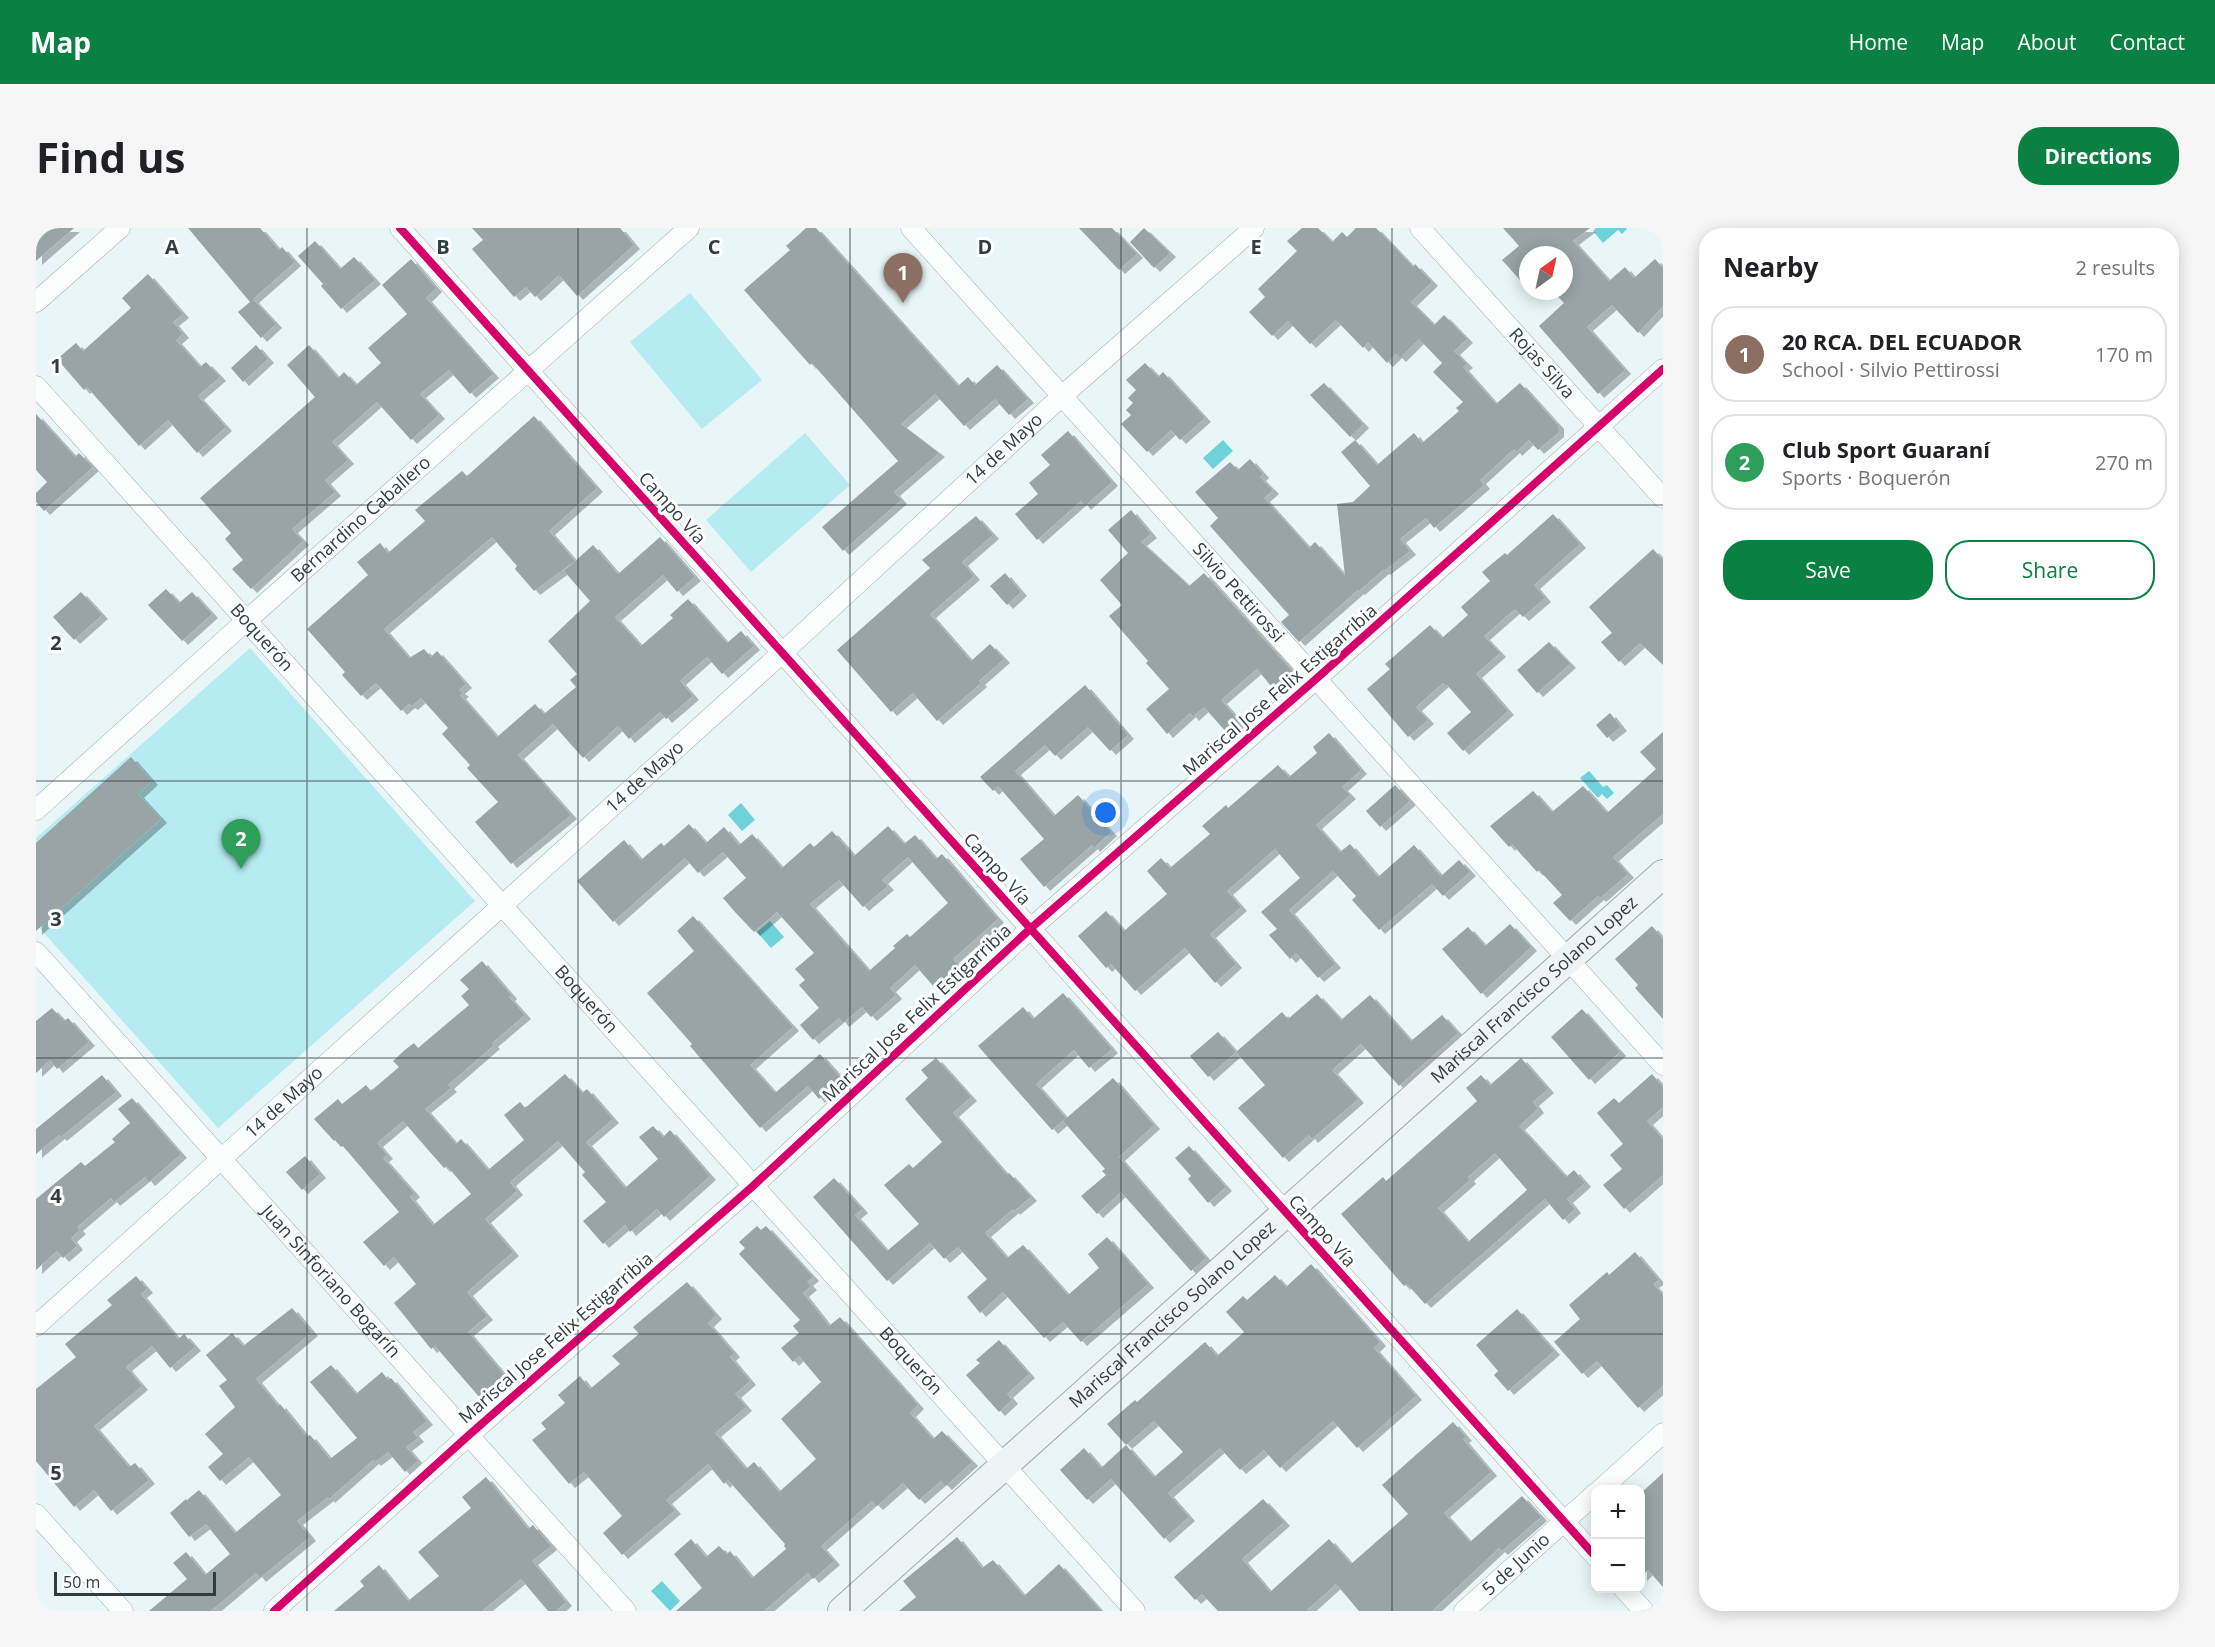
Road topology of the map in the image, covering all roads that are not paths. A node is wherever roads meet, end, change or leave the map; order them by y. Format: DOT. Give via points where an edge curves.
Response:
graph roads {
  1 [pos="120,228"];
  2 [pos="399,228"];
  3 [pos="689,228"];
  4 [pos="911,228"];
  5 [pos="1254,228"];
  6 [pos="1420,228"];
  7 [pos="36,302"];
  8 [pos="1663,369"];
  9 [pos="527,370"];
  10 [pos="36,387"];
  11 [pos="1062,396"];
  12 [pos="1599,427"];
  13 [pos="1663,498"];
  14 [pos="246,621"];
  15 [pos="782,653"];
  16 [pos="1316,679"];
  17 [pos="36,810"];
  18 [pos="1663,874"];
  19 [pos="501,906"];
  20 [pos="1030,929"];
  21 [pos="36,952"];
  22 [pos="1568,959"];
  23 [pos="1663,1065"];
  24 [pos="222,1160"];
  25 [pos="753,1186"];
  26 [pos="1286,1213"];
  27 [pos="36,1326"];
  28 [pos="1663,1433"];
  29 [pos="469,1435"];
  30 [pos="1004,1466"];
  31 [pos="1606,1485"];
  32 [pos="1591,1498"];
  33 [pos="36,1515"];
  34 [pos="1564,1522"];
  35 [pos="1591,1552"];
  36 [pos="1628,1593"];
  37 [pos="123,1611"];
  38 [pos="274,1611"];
  39 [pos="626,1611"];
  40 [pos="842,1611"];
  41 [pos="1135,1611"];
  42 [pos="1464,1611"];
  43 [pos="1644,1611"];
  1 -- 7 [label="street"];
  2 -- 9 [label="street, Campo Vía"];
  3 -- 9 [label="street, Bernardino Caballero"];
  4 -- 11 [label="street, Silvio Pettirossi"];
  5 -- 11 [label="street, 14 de Mayo"];
  6 -- 12 [label="street, Rojas Silva"];
  8 -- 12 [label="street, Mariscal Jose Felix Estigarribia"];
  9 -- 14 [label="street, Bernardino Caballero"];
  9 -- 15 [label="street, Campo Vía"];
  10 -- 14 [label="street, Boquerón"];
  11 -- 15 [label="street, 14 de Mayo"];
  11 -- 16 [label="street, Silvio Pettirossi"];
  12 -- 13 [label="street, Rojas Silva"];
  12 -- 16 [label="street, Mariscal Jose Felix Estigarribia"];
  14 -- 17 [label="street, Bernardino Caballero"];
  14 -- 19 [label="street, Boquerón"];
  15 -- 19 [label="street, 14 de Mayo"];
  15 -- 20 [label="street, Campo Vía"];
  16 -- 20 [label="street, Mariscal Jose Felix Estigarribia"];
  16 -- 22 [label="street, Silvio Pettirossi"];
  18 -- 22 [label="street, Mariscal Francisco Solano Lopez"];
  19 -- 24 [label="street, 14 de Mayo"];
  19 -- 25 [label="street, Boquerón"];
  20 -- 25 [label="street, Mariscal Jose Felix Estigarribia"];
  20 -- 26 [label="street, Campo Vía"];
  21 -- 24 [label="street, Juan Sinforiano Bogarín"];
  22 -- 23 [label="street, Silvio Pettirossi"];
  22 -- 26 [label="street, Mariscal Francisco Solano Lopez"];
  24 -- 27 [label="street, 14 de Mayo"];
  24 -- 29 [label="street, Juan Sinforiano Bogarín"];
  25 -- 29 [label="street, Mariscal Jose Felix Estigarribia"];
  25 -- 30 [label="street, Boquerón"];
  26 -- 30 [label="street, Mariscal Francisco Solano Lopez"];
  26 -- 34 [label="street, Campo Vía"];
  28 -- 31 [label="street"];
  29 -- 38 [label="street, Mariscal Jose Felix Estigarribia"];
  29 -- 39 [label="street, Juan Sinforiano Bogarín"];
  30 -- 40 [label="street, Mariscal Francisco Solano Lopez"];
  30 -- 41 [label="street, Boquerón"];
  32 -- 34 [label="street, 5 de Junio"];
  33 -- 37 [label="street"];
  34 -- 35 [label="street, Campo Vía"];
  34 -- 42 [label="street, 5 de Junio"];
  36 -- 43 [label="street"];
}
